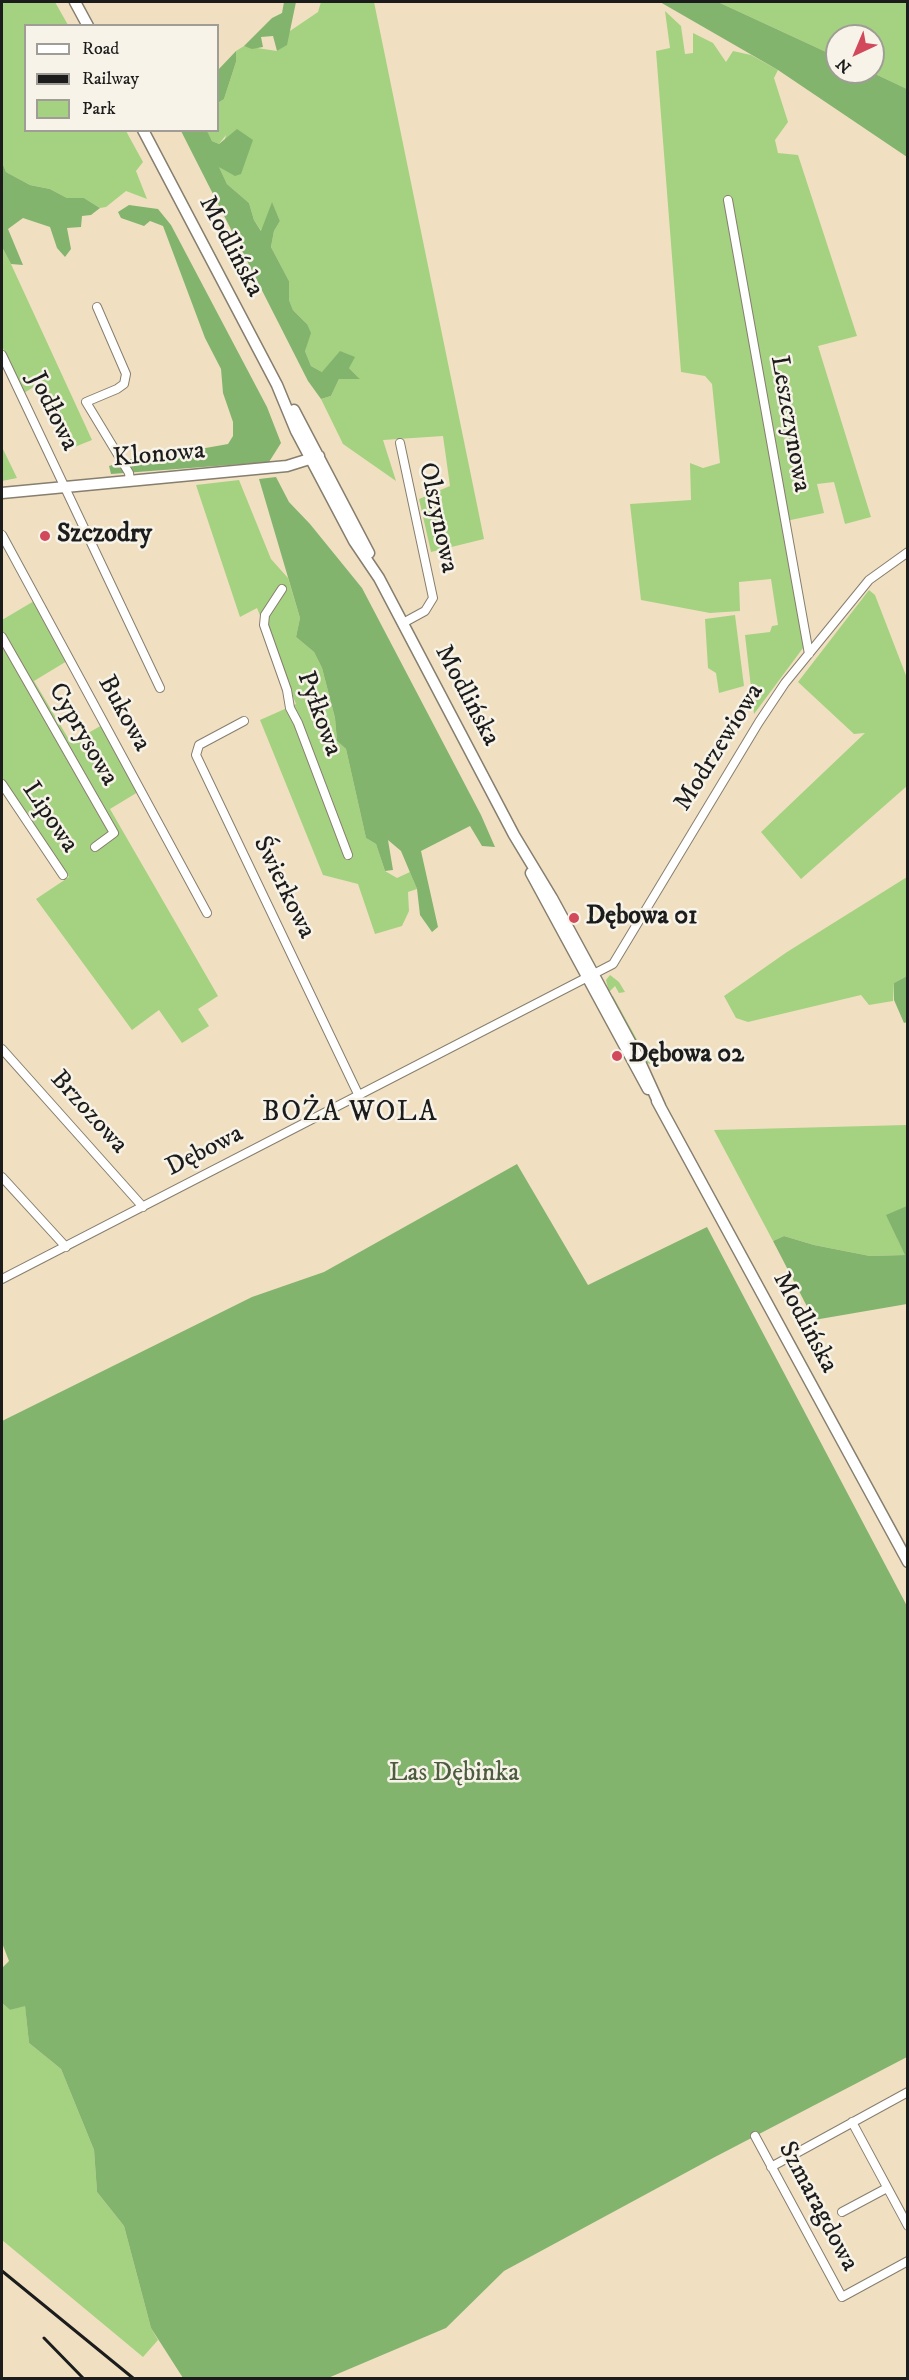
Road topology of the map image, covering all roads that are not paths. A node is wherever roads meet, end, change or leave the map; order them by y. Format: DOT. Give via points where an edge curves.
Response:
graph roads {
  1 [pos="75,2"];
  2 [pos="87,24"];
  3 [pos="144,132"];
  4 [pos="728,200"];
  5 [pos="98,307"];
  6 [pos="2,355"];
  7 [pos="400,442"];
  8 [pos="315,457"];
  9 [pos="130,481"];
  10 [pos="66,487"];
  11 [pos="2,493"];
  12 [pos="2,535"];
  13 [pos="908,552"];
  14 [pos="282,589"];
  15 [pos="403,623"];
  16 [pos="2,637"];
  17 [pos="808,654"];
  18 [pos="160,688"];
  19 [pos="244,721"];
  20 [pos="2,784"];
  21 [pos="95,847"];
  22 [pos="348,855"];
  23 [pos="63,875"];
  24 [pos="207,912"];
  25 [pos="590,977"];
  26 [pos="2,1049"];
  27 [pos="359,1096"];
  28 [pos="2,1177"];
  29 [pos="143,1207"];
  30 [pos="66,1247"];
  31 [pos="2,1279"];
  32 [pos="908,1562"];
  33 [pos="908,2092"];
  34 [pos="852,2122"];
  35 [pos="755,2136"];
  36 [pos="771,2167"];
  37 [pos="887,2188"];
  38 [pos="842,2212"];
  39 [pos="908,2226"];
  40 [pos="908,2261"];
  1 -- 2 [label="main road"];
  3 -- 8 [label="main road, Modlińska"];
  4 -- 17 [label="street, Leszczynowa"];
  5 -- 9 [label="street" via="126,374 124,384 89,399 88,408 129,473"];
  6 -- 10 [label="street, Jodłowa"];
  7 -- 15 [label="street, Olszynowa" via="433,598 425,611"];
  8 -- 9 [label="main road, Klonowa" via="287,466"];
  8 -- 15 [label="main road, Modlińska" via="354,541"];
  9 -- 10 [label="main road, Klonowa"];
  10 -- 11 [label="main road, Klonowa"];
  10 -- 18 [label="street, Jodłowa"];
  12 -- 24 [label="street, Bukowa"];
  13 -- 17 [label="street, Modrzewiowa" via="869,580"];
  14 -- 22 [label="street, Pyłkowa" via="265,615 264,625 290,708"];
  15 -- 25 [label="main road, Modlińska" via="514,835 537,887"];
  16 -- 21 [label="street, Cyprysowa" via="114,833"];
  17 -- 25 [label="street, Modrzewiowa" via="759,722 613,964"];
  19 -- 27 [label="street, Świerkowa" via="200,745 196,755"];
  20 -- 23 [label="street, Lipowa"];
  25 -- 27 [label="street, Dębowa"];
  25 -- 32 [label="main road, Modlińska" via="635,1068 660,1106"];
  26 -- 29 [label="street, Brzozowa"];
  27 -- 29 [label="street, Dębowa"];
  28 -- 30 [label="street"];
  29 -- 30 [label="street, Dębowa"];
  30 -- 31 [label="street, Dębowa"];
  33 -- 34 [label="street"];
  34 -- 36 [label="street"];
  34 -- 37 [label="street"];
  35 -- 36 [label="street, Szmaragdowa"];
  36 -- 40 [label="street, Szmaragdowa" via="842,2297"];
  37 -- 38 [label="street"];
  37 -- 39 [label="street"];
}
